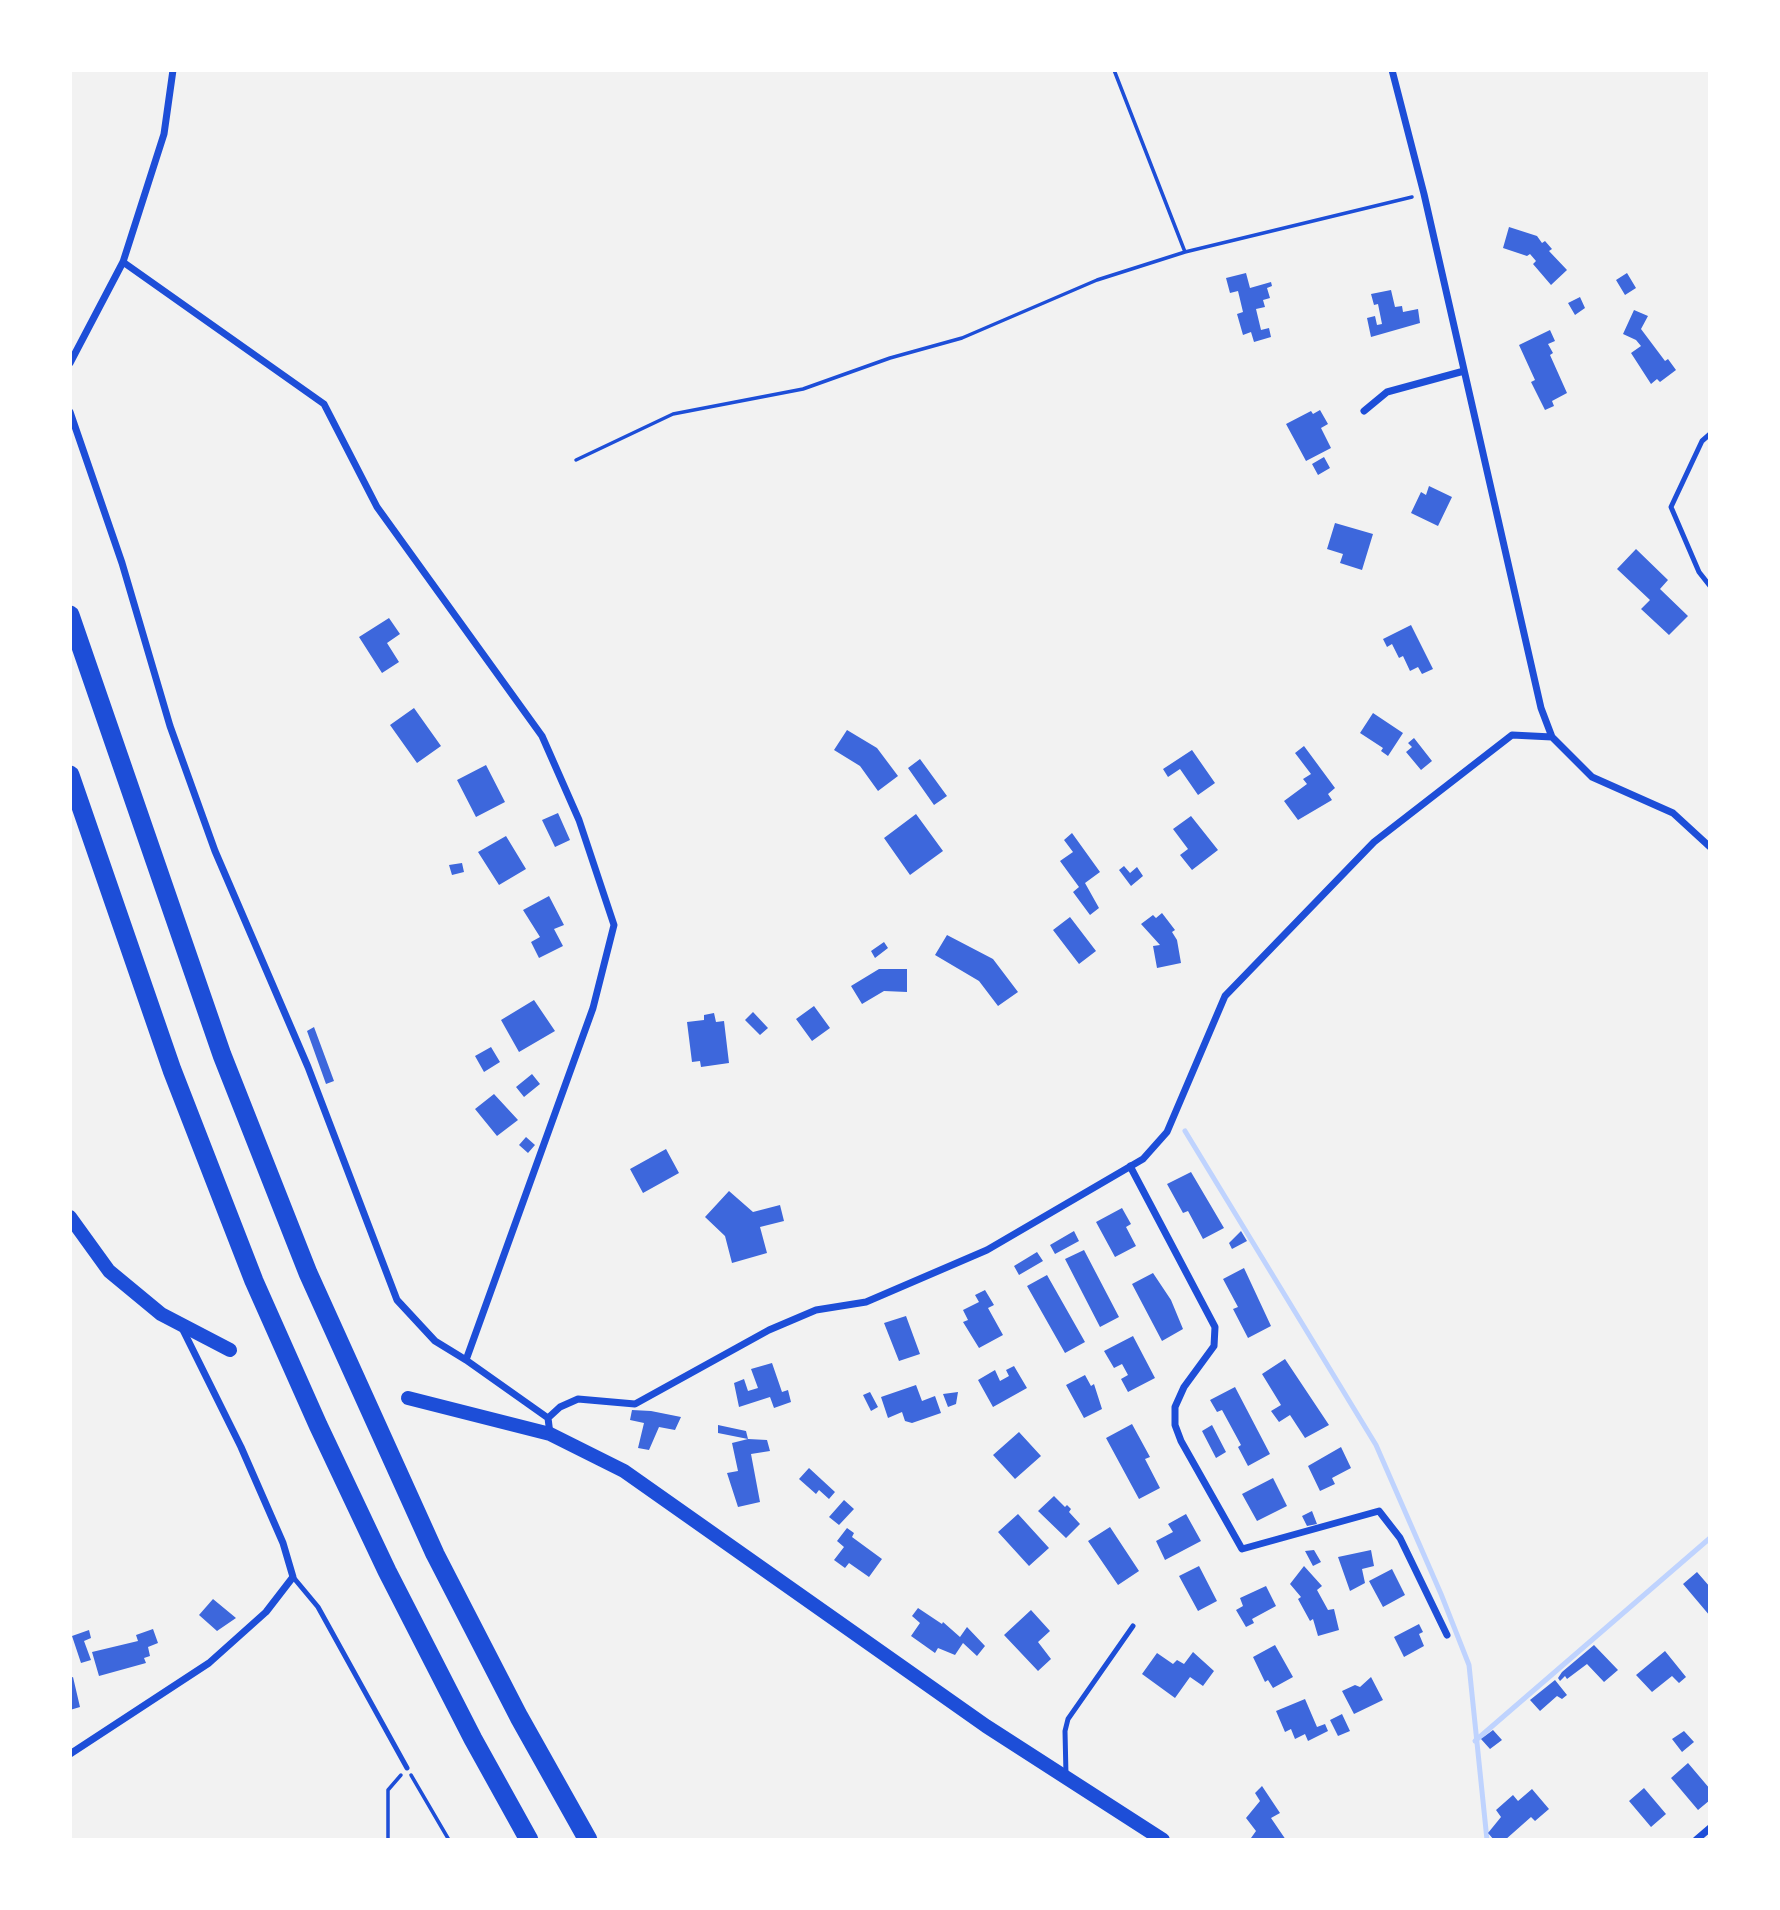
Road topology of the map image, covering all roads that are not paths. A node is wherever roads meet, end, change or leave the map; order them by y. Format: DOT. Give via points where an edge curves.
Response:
graph roads {
  1 [pos="173,70"];
  2 [pos="1392,70"];
  3 [pos="123,262"];
  4 [pos="70,363"];
  5 [pos="1464,371"];
  6 [pos="1364,411"];
  7 [pos="70,412"];
  8 [pos="1710,433"];
  9 [pos="1710,586"];
  10 [pos="70,615"];
  11 [pos="1552,737"];
  12 [pos="70,775"];
  13 [pos="1710,847"];
  14 [pos="1130,1166"];
  15 [pos="70,1217"];
  16 [pos="181,1325"];
  17 [pos="230,1350"];
  18 [pos="466,1360"];
  19 [pos="408,1398"];
  20 [pos="548,1418"];
  21 [pos="550,1434"];
  22 [pos="293,1577"];
  23 [pos="1132,1626"];
  24 [pos="1447,1635"];
  25 [pos="70,1755"];
  26 [pos="407,1768"];
  27 [pos="1065,1778"];
  28 [pos="1710,1828"];
  29 [pos="529,1840"];
  30 [pos="587,1840"];
  31 [pos="1163,1840"];
  32 [pos="1696,1840"];
  1 -- 3 [label="street" via="164,134"];
  2 -- 5 [label="street"];
  3 -- 4 [label="street"];
  3 -- 18 [label="street" via="324,404 377,507 542,736 579,820 614,925 593,1008"];
  5 -- 6 [label="street" via="1387,392"];
  5 -- 11 [label="street" via="1541,708"];
  7 -- 18 [label="street" via="122,563 170,726 215,851 308,1067 397,1300 435,1340"];
  8 -- 9 [label="lane" via="1671,507 1699,572"];
  10 -- 30 [label="highway" via="222,1055 307,1273 435,1554"];
  11 -- 13 [label="street" via="1592,778 1673,813"];
  11 -- 14 [label="street" via="1512,735 1374,842 1225,996 1167,1132 1154,1150"];
  12 -- 29 [label="highway" via="172,1070 254,1281 387,1571"];
  14 -- 20 [label="street" via="987,1250 866,1302 816,1310 769,1330 635,1404 578,1399"];
  14 -- 24 [label="street" via="1215,1327 1214,1346 1175,1407 1175,1424 1242,1549 1379,1511 1400,1538"];
  15 -- 16 [label="main road" via="109,1271"];
  16 -- 17 [label="main road"];
  16 -- 22 [label="street" via="241,1447"];
  18 -- 20 [label="street"];
  19 -- 21 [label="main road"];
  20 -- 21 [label="street"];
  21 -- 27 [label="main road" via="624,1471"];
  22 -- 25 [label="street" via="266,1612 209,1663"];
  22 -- 26 [label="lane" via="318,1607"];
  23 -- 27 [label="lane" via="1068,1719"];
  27 -- 31 [label="main road"];
  28 -- 32 [label="street"];
}
